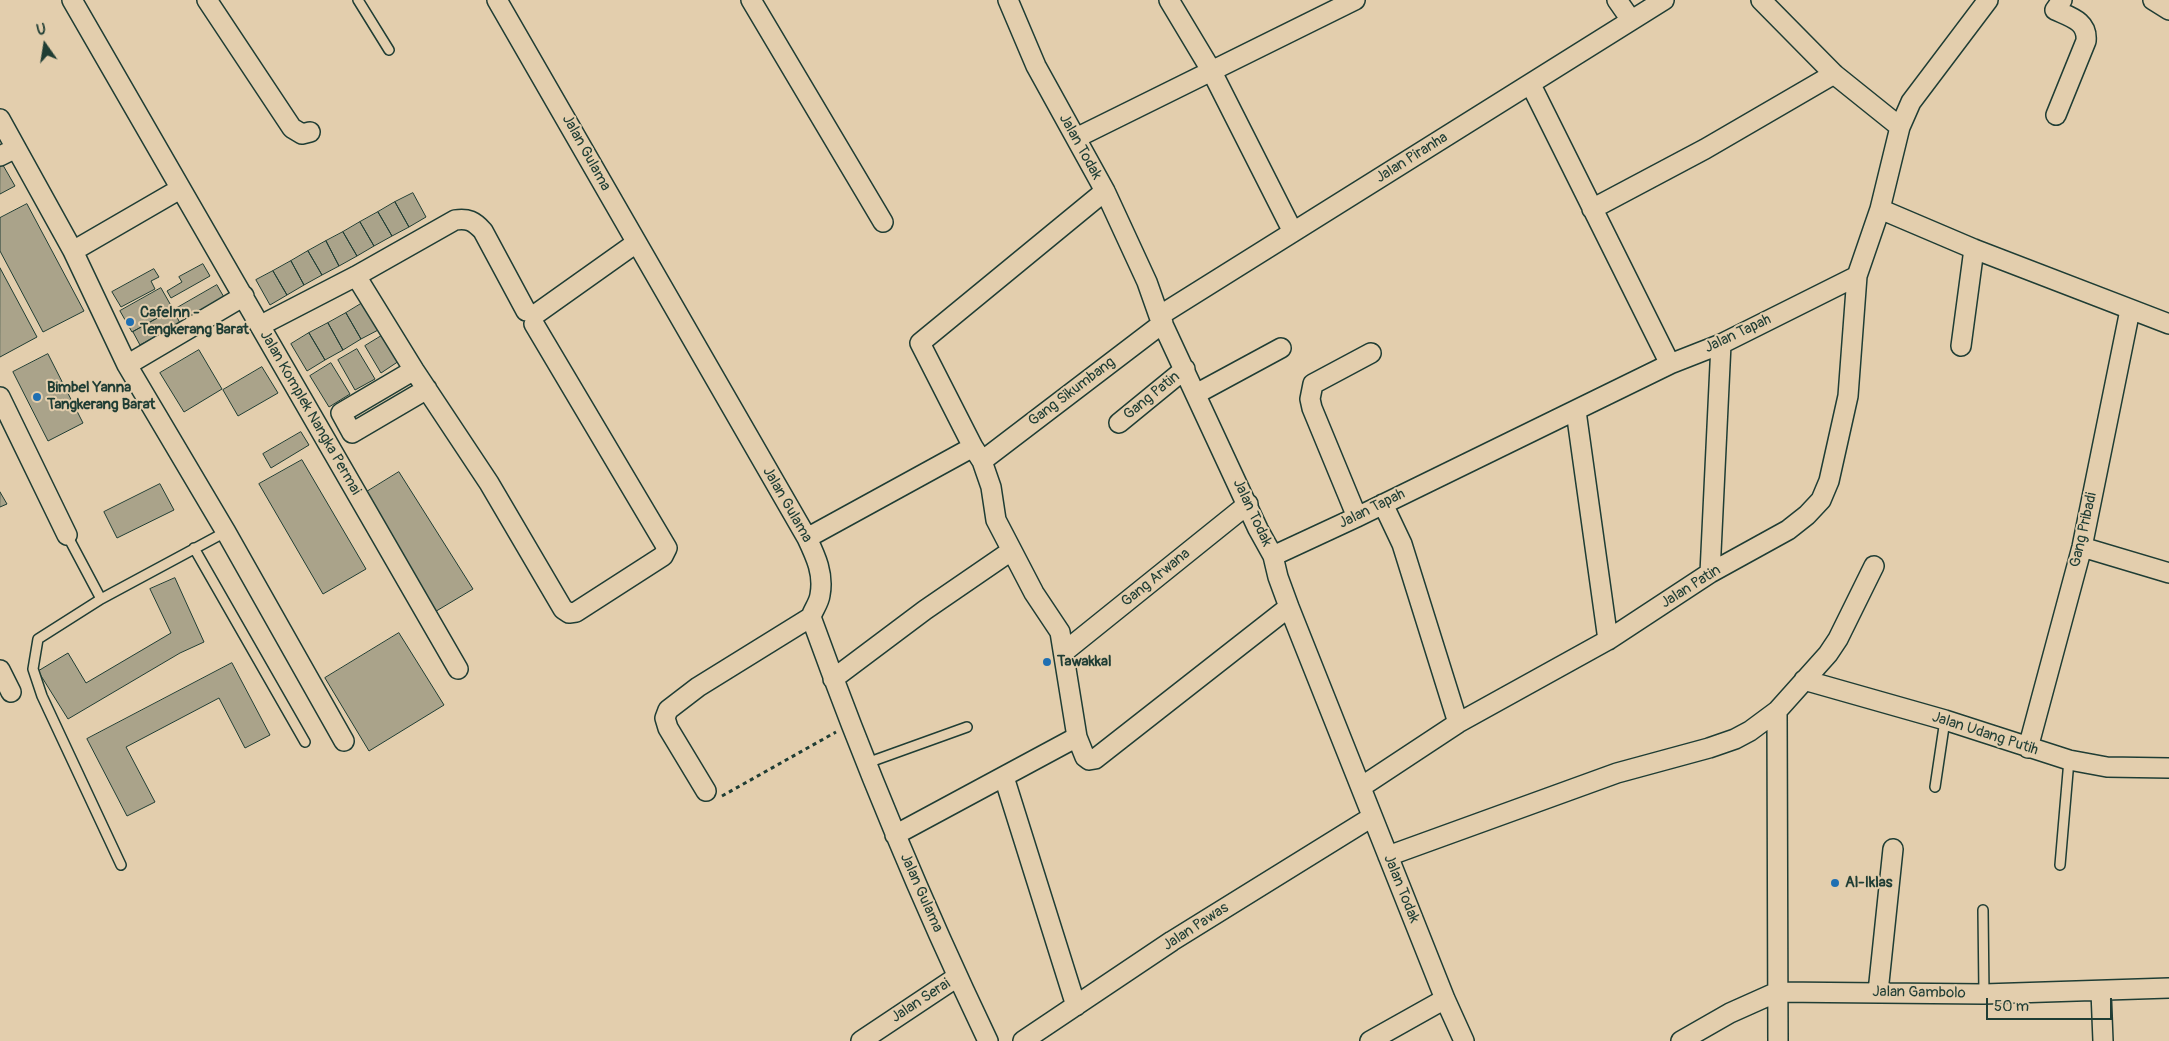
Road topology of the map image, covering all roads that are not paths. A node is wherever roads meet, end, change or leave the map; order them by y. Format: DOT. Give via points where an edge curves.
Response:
graph roads {
  1 [pos="72,0"];
  2 [pos="207,0"];
  3 [pos="358,0"];
  4 [pos="497,0"];
  5 [pos="751,0"];
  6 [pos="1008,0"];
  7 [pos="1169,0"];
  8 [pos="1355,0"];
  9 [pos="1617,0"];
  10 [pos="1664,0"];
  11 [pos="1988,0"];
  12 [pos="2062,0"];
  13 [pos="2153,0"];
  14 [pos="1772,4"];
  15 [pos="2169,10"];
  16 [pos="1631,20"];
  17 [pos="389,50"];
  18 [pos="1210,70"];
  19 [pos="1834,74"];
  20 [pos="1531,85"];
  21 [pos="2056,115"];
  22 [pos="0,120"];
  23 [pos="1900,127"];
  24 [pos="310,132"];
  25 [pos="1076,138"];
  26 [pos="8,152"];
  27 [pos="180,188"];
  28 [pos="1105,191"];
  29 [pos="1592,209"];
  30 [pos="1880,209"];
  31 [pos="883,222"];
  32 [pos="1293,232"];
  33 [pos="636,243"];
  34 [pos="1974,249"];
  35 [pos="73,251"];
  36 [pos="356,276"];
  37 [pos="1858,276"];
  38 [pos="244,296"];
  39 [pos="2130,310"];
  40 [pos="532,316"];
  41 [pos="1161,319"];
  42 [pos="269,321"];
  43 [pos="2169,324"];
  44 [pos="1721,344"];
  45 [pos="1961,346"];
  46 [pos="1281,348"];
  47 [pos="1371,353"];
  48 [pos="1670,364"];
  49 [pos="127,365"];
  50 [pos="414,370"];
  51 [pos="1184,370"];
  52 [pos="427,389"];
  53 [pos="1196,394"];
  54 [pos="0,398"];
  55 [pos="1576,411"];
  56 [pos="1118,423"];
  57 [pos="977,454"];
  58 [pos="1248,504"];
  59 [pos="1383,504"];
  60 [pos="1357,517"];
  61 [pos="222,534"];
  62 [pos="67,535"];
  63 [pos="807,538"];
  64 [pos="2082,547"];
  65 [pos="194,548"];
  66 [pos="1011,551"];
  67 [pos="1273,556"];
  68 [pos="1874,566"];
  69 [pos="1710,573"];
  70 [pos="2169,573"];
  71 [pos="101,599"];
  72 [pos="1289,607"];
  73 [pos="811,617"];
  74 [pos="1608,640"];
  75 [pos="1064,652"];
  76 [pos="458,669"];
  77 [pos="0,670"];
  78 [pos="833,679"];
  79 [pos="1804,680"];
  80 [pos="11,692"];
  81 [pos="1777,711"];
  82 [pos="1945,720"];
  83 [pos="1458,724"];
  84 [pos="967,728"];
  85 [pos="1077,737"];
  86 [pos="344,741"];
  87 [pos="304,742"];
  88 [pos="2028,748"];
  89 [pos="2069,760"];
  90 [pos="867,763"];
  91 [pos="2169,768"];
  92 [pos="1004,777"];
  93 [pos="1361,787"];
  94 [pos="1934,787"];
  95 [pos="706,792"];
  96 [pos="1372,817"];
  97 [pos="895,835"];
  98 [pos="1893,849"];
  99 [pos="1388,856"];
  100 [pos="121,865"];
  101 [pos="2060,865"];
  102 [pos="1983,910"];
  103 [pos="957,977"];
  104 [pos="2169,988"];
  105 [pos="2101,991"];
  106 [pos="1777,992"];
  107 [pos="1878,992"];
  108 [pos="1984,994"];
  109 [pos="1445,999"];
  110 [pos="1076,1006"];
  111 [pos="860,1041"];
  112 [pos="988,1041"];
  113 [pos="1023,1041"];
  114 [pos="1370,1041"];
  115 [pos="1464,1041"];
  116 [pos="1680,1041"];
  117 [pos="1778,1041"];
  118 [pos="2103,1041"];
  1 -- 27 [label="street, Jalan Komplek Nangka Permai"];
  2 -- 24 [label="street" via="292,128 302,134"];
  3 -- 17 [label="lane"];
  4 -- 33 [label="street, Jalan Gulama"];
  5 -- 31 [label="street"];
  6 -- 25 [label="street, Jalan Todak" via="1036,66"];
  7 -- 18 [label="street"];
  8 -- 18 [label="street"];
  9 -- 16 [label="street"];
  10 -- 16 [label="street, Jalan Piranha"];
  11 -- 23 [label="street" via="1911,102"];
  12 -- 21 [label="street" via="2055,10 2082,23 2087,31 2086,41"];
  13 -- 15 [label="street"];
  14 -- 19 [label="street"];
  16 -- 20 [label="street, Jalan Piranha"];
  18 -- 25 [label="street"];
  18 -- 32 [label="street"];
  19 -- 23 [label="street"];
  19 -- 29 [label="street" via="1705,149"];
  20 -- 29 [label="street"];
  20 -- 32 [label="street, Jalan Piranha"];
  22 -- 26 [label="street"];
  23 -- 30 [label="street"];
  25 -- 28 [label="street, Jalan Todak"];
  26 -- 35 [label="street"];
  27 -- 35 [label="street"];
  27 -- 38 [label="street, Jalan Komplek Nangka Permai"];
  28 -- 41 [label="street, Jalan Todak"];
  28 -- 57 [label="street" via="920,343"];
  29 -- 48 [label="street"];
  30 -- 34 [label="street"];
  30 -- 37 [label="street"];
  32 -- 41 [label="street, Jalan Piranha"];
  33 -- 40 [label="street"];
  33 -- 63 [label="street, Jalan Gulama"];
  34 -- 39 [label="street"];
  34 -- 45 [label="street"];
  35 -- 49 [label="street"];
  36 -- 40 [label="street" via="455,220 465,218 483,231"];
  36 -- 42 [label="street"];
  36 -- 50 [label="street"];
  37 -- 44 [label="street, Jalan Tapah"];
  37 -- 69 [label="street, Jalan Patin" via="1848,396 1829,482 1821,500 1788,530"];
  38 -- 49 [label="street"];
  38 -- 76 [label="street, Jalan Komplek Nangka Permai"];
  39 -- 43 [label="street"];
  39 -- 64 [label="street, Gang Pribadi"];
  40 -- 52 [label="street" via="667,548 663,556 576,612 569,613"];
  41 -- 51 [label="street, Jalan Todak"];
  41 -- 57 [label="street, Gang Sikumbang"];
  44 -- 48 [label="street, Jalan Tapah"];
  44 -- 69 [label="street"];
  46 -- 53 [label="street"];
  47 -- 60 [label="street" via="1313,384 1310,398"];
  48 -- 55 [label="street, Jalan Tapah"];
  49 -- 61 [label="street"];
  50 -- 52 [label="street"];
  50 -- 52 [label="street" via="340,413 352,433"];
  51 -- 53 [label="street, Jalan Todak"];
  51 -- 56 [label="street, Gang Patin"];
  53 -- 58 [label="street, Jalan Todak"];
  54 -- 62 [label="street"];
  55 -- 59 [label="street, Jalan Tapah"];
  55 -- 74 [label="street"];
  57 -- 63 [label="street, Gang Sikumbang"];
  57 -- 66 [label="street" via="991,487 996,520"];
  58 -- 67 [label="street, Jalan Todak"];
  58 -- 75 [label="street, Gang Arwana"];
  59 -- 60 [label="street, Jalan Tapah"];
  59 -- 83 [label="street" via="1402,544"];
  60 -- 67 [label="street, Jalan Tapah"];
  61 -- 65 [label="lane"];
  61 -- 86 [label="street"];
  62 -- 71 [label="lane"];
  63 -- 73 [label="street, Jalan Gulama" via="819,562 821,583 820,597"];
  64 -- 70 [label="street"];
  64 -- 88 [label="street, Gang Pribadi"];
  65 -- 71 [label="lane"];
  65 -- 87 [label="lane"];
  66 -- 75 [label="street" via="1060,632"];
  66 -- 78 [label="street"];
  67 -- 72 [label="street, Jalan Todak"];
  68 -- 79 [label="street" via="1838,639"];
  69 -- 74 [label="street, Jalan Patin"];
  71 -- 100 [label="lane" via="38,639 33,669 42,696"];
  72 -- 85 [label="street" via="1095,758 1089,760 1085,757"];
  72 -- 93 [label="street, Jalan Todak"];
  73 -- 78 [label="street, Jalan Gulama"];
  73 -- 95 [label="street" via="698,687 668,710 665,718 668,728"];
  74 -- 83 [label="street, Jalan Patin"];
  75 -- 85 [label="street"];
  77 -- 80 [label="street"];
  78 -- 90 [label="street, Jalan Gulama"];
  79 -- 81 [label="street"];
  79 -- 82 [label="street, Jalan Udang Putih"];
  81 -- 99 [label="street" via="1735,739 1617,773"];
  81 -- 106 [label="street"];
  82 -- 88 [label="street, Jalan Udang Putih"];
  82 -- 94 [label="lane"];
  83 -- 93 [label="street, Jalan Patin"];
  84 -- 90 [label="lane"];
  85 -- 92 [label="street"];
  88 -- 89 [label="street, Jalan Udang Putih"];
  89 -- 91 [label="street, Jalan Udang Putih" via="2107,767"];
  89 -- 101 [label="lane"];
  90 -- 97 [label="street, Jalan Gulama"];
  92 -- 97 [label="street"];
  92 -- 110 [label="street"];
  93 -- 96 [label="street, Jalan Todak"];
  96 -- 99 [label="street, Jalan Todak"];
  96 -- 110 [label="street, Jalan Pawas" via="1172,941"];
  97 -- 103 [label="street, Jalan Gulama"];
  98 -- 107 [label="street"];
  99 -- 109 [label="street, Jalan Todak"];
  102 -- 108 [label="lane"];
  103 -- 111 [label="street, Jalan Serai"];
  103 -- 112 [label="street, Jalan Gulama"];
  104 -- 105 [label="street, Jalan Gambolo"];
  105 -- 108 [label="street, Jalan Gambolo"];
  105 -- 118 [label="street"];
  106 -- 107 [label="street, Jalan Gambolo"];
  106 -- 116 [label="street, Jalan Gambolo"];
  106 -- 117 [label="street"];
  107 -- 108 [label="street, Jalan Gambolo"];
  109 -- 114 [label="street"];
  109 -- 115 [label="street, Jalan Todak"];
  110 -- 113 [label="street, Jalan Pawas"];
}
